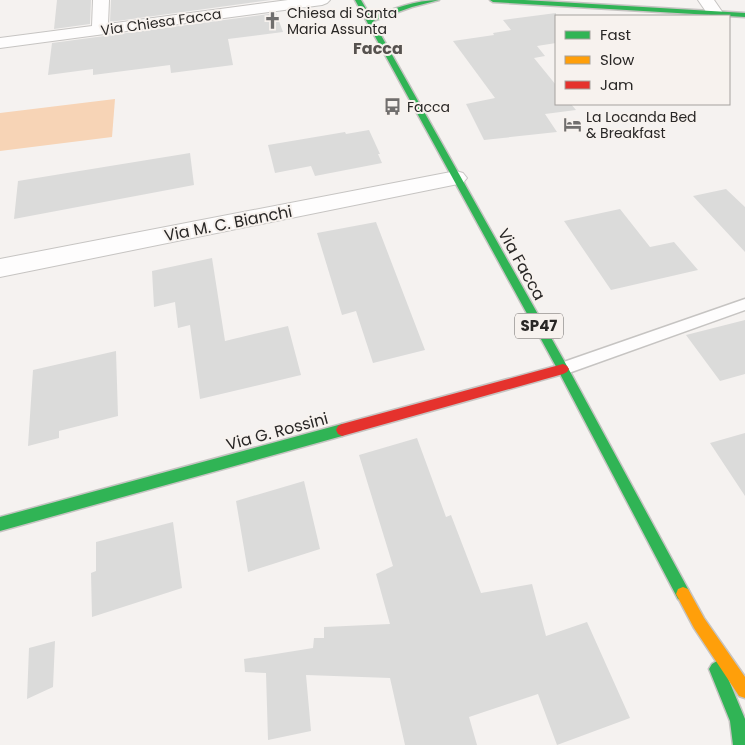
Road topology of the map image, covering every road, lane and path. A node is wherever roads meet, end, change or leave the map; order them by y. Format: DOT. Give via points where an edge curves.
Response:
graph roads {
  1 [pos="101,0"];
  2 [pos="322,0"];
  3 [pos="358,0"];
  4 [pos="436,0"];
  5 [pos="493,0"];
  6 [pos="706,0"];
  7 [pos="716,13"];
  8 [pos="745,15"];
  9 [pos="370,20"];
  10 [pos="100,30"];
  11 [pos="0,43"];
  12 [pos="456,178"];
  13 [pos="0,268"];
  14 [pos="745,304"];
  15 [pos="562,369"];
  16 [pos="0,524"];
  17 [pos="699,623"];
  18 [pos="745,690"];
  19 [pos="741,745"];
  1 -- 10 [label="street"];
  2 -- 10 [label="street, Via Chiesa Facca"];
  3 -- 9 [label="main road, Via Facca / SP47"];
  4 -- 9 [label="main road" via="410,5"];
  5 -- 7 [label="main road"];
  6 -- 7 [label="street"];
  7 -- 8 [label="main road"];
  9 -- 12 [label="main road, Via Facca / SP47"];
  10 -- 11 [label="street, Via Chiesa Facca"];
  12 -- 13 [label="street, Via M. C. Bianchi"];
  12 -- 15 [label="main road, Via Facca / SP47"];
  14 -- 15 [label="lane"];
  15 -- 16 [label="main road, Via G. Rossini"];
  15 -- 17 [label="main road, Via Facca / SP47"];
  17 -- 18 [label="main road, Via Facca / SP47"];
  17 -- 19 [label="main road, Via Facca / SP47" via="738,721"];
}
